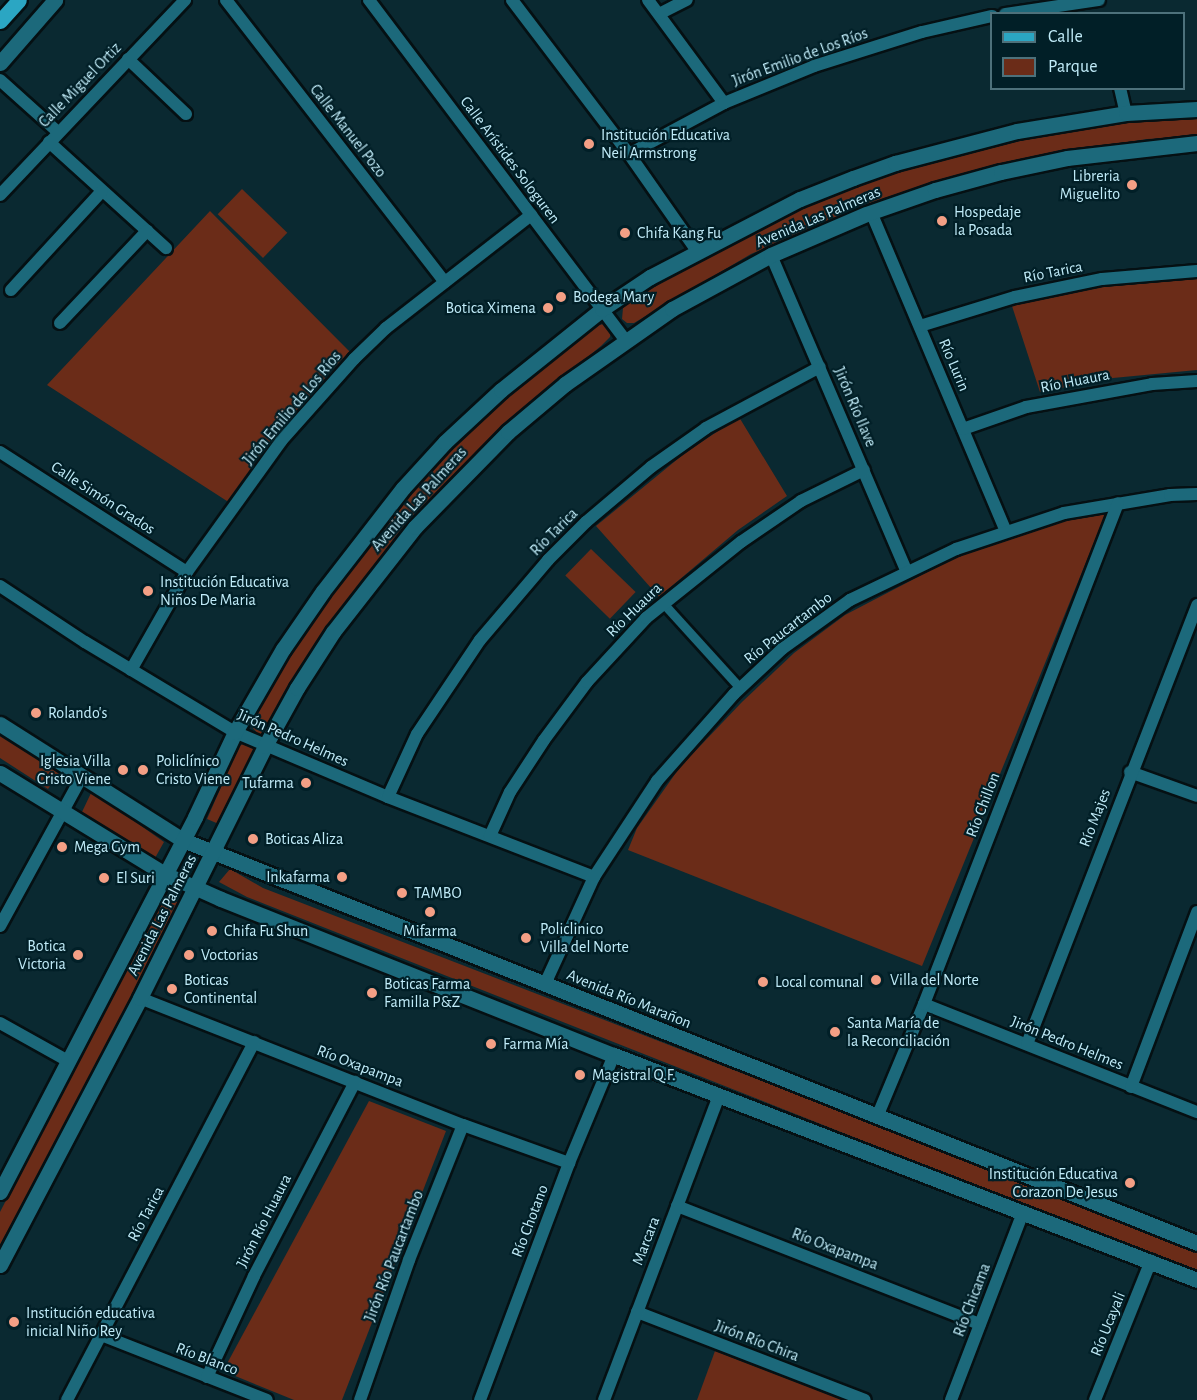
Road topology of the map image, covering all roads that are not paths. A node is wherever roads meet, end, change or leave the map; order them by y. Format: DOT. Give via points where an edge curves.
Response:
graph roads {
  1 [pos="19,0"];
  2 [pos="56,0"];
  3 [pos="185,0"];
  4 [pos="226,0"];
  5 [pos="369,0"];
  6 [pos="512,0"];
  7 [pos="648,0"];
  8 [pos="687,0"];
  9 [pos="1099,0"];
  10 [pos="1018,12"];
  11 [pos="659,14"];
  12 [pos="990,16"];
  13 [pos="0,21"];
  14 [pos="129,58"];
  15 [pos="0,63"];
  16 [pos="0,80"];
  17 [pos="1120,90"];
  18 [pos="724,103"];
  19 [pos="1197,109"];
  20 [pos="1126,113"];
  21 [pos="186,114"];
  22 [pos="58,132"];
  23 [pos="49,142"];
  24 [pos="1197,143"];
  25 [pos="629,154"];
  26 [pos="102,190"];
  27 [pos="0,195"];
  28 [pos="871,212"];
  29 [pos="531,215"];
  30 [pos="147,231"];
  31 [pos="166,248"];
  32 [pos="697,251"];
  33 [pos="771,255"];
  34 [pos="1197,271"];
  35 [pos="445,282"];
  36 [pos="11,290"];
  37 [pos="602,309"];
  38 [pos="60,323"];
  39 [pos="920,326"];
  40 [pos="625,340"];
  41 [pos="820,367"];
  42 [pos="1197,381"];
  43 [pos="963,429"];
  44 [pos="0,452"];
  45 [pos="864,470"];
  46 [pos="1197,494"];
  47 [pos="1118,503"];
  48 [pos="1006,531"];
  49 [pos="188,572"];
  50 [pos="907,572"];
  51 [pos="0,586"];
  52 [pos="663,603"];
  53 [pos="1197,605"];
  54 [pos="131,670"];
  55 [pos="740,688"];
  56 [pos="0,724"];
  57 [pos="235,732"];
  58 [pos="265,746"];
  59 [pos="1130,772"];
  60 [pos="0,773"];
  61 [pos="82,776"];
  62 [pos="1197,796"];
  63 [pos="388,797"];
  64 [pos="62,812"];
  65 [pos="490,836"];
  66 [pos="183,840"];
  67 [pos="214,852"];
  68 [pos="165,874"];
  69 [pos="594,877"];
  70 [pos="196,888"];
  71 [pos="1197,912"];
  72 [pos="1,920"];
  73 [pos="545,984"];
  74 [pos="140,998"];
  75 [pos="924,1004"];
  76 [pos="0,1023"];
  77 [pos="254,1042"];
  78 [pos="1027,1044"];
  79 [pos="614,1055"];
  80 [pos="68,1060"];
  81 [pos="355,1082"];
  82 [pos="1131,1087"];
  83 [pos="719,1095"];
  84 [pos="1197,1112"];
  85 [pos="877,1117"];
  86 [pos="463,1125"];
  87 [pos="569,1163"];
  88 [pos="0,1191"];
  89 [pos="677,1206"];
  90 [pos="1023,1212"];
  91 [pos="1197,1242"];
  92 [pos="1151,1261"];
  93 [pos="0,1265"];
  94 [pos="1197,1280"];
  95 [pos="637,1312"];
  96 [pos="980,1324"];
  97 [pos="101,1335"];
  98 [pos="207,1377"];
  99 [pos="67,1400"];
  100 [pos="267,1400"];
  101 [pos="360,1400"];
  102 [pos="480,1400"];
  103 [pos="604,1400"];
  104 [pos="865,1400"];
  105 [pos="951,1400"];
  106 [pos="1095,1400"];
  1 -- 13 [label="main road"];
  2 -- 15 [label="main road"];
  3 -- 14 [label="street, Calle Miguel Ortiz"];
  4 -- 35 [label="street, Calle Manuel Pozo"];
  5 -- 29 [label="street, Calle Arístides Sologuren"];
  6 -- 25 [label="street"];
  7 -- 11 [label="street"];
  8 -- 11 [label="street"];
  9 -- 10 [label="street"];
  11 -- 18 [label="street"];
  12 -- 18 [label="street, Jirón Emilio de Los Ríos" via="922,32 814,66"];
  14 -- 21 [label="street"];
  14 -- 22 [label="street, Calle Miguel Ortiz"];
  16 -- 22 [label="street"];
  17 -- 20 [label="street"];
  18 -- 25 [label="street, Jirón Emilio de Los Ríos"];
  19 -- 20 [label="main road, Avenida Las Palmeras"];
  20 -- 32 [label="main road, Avenida Las Palmeras" via="1017,131 895,163 800,199"];
  22 -- 23 [label="street, Calle Miguel Ortiz"];
  23 -- 26 [label="street"];
  23 -- 27 [label="street, Calle Miguel Ortiz"];
  24 -- 28 [label="main road, Avenida Las Palmeras" via="1134,148 1012,170"];
  25 -- 32 [label="street"];
  26 -- 30 [label="street"];
  26 -- 36 [label="street"];
  28 -- 33 [label="main road, Avenida Las Palmeras"];
  28 -- 39 [label="street, Río Lurin"];
  29 -- 35 [label="street, Jirón Emilio de Los Ríos"];
  29 -- 37 [label="street, Calle Arístides Sologuren"];
  30 -- 31 [label="street"];
  30 -- 38 [label="street"];
  32 -- 37 [label="main road, Avenida Las Palmeras"];
  33 -- 40 [label="main road, Avenida Las Palmeras" via="682,303"];
  33 -- 41 [label="street, Jirón Río Ilave"];
  34 -- 39 [label="street, Río Tarica" via="1102,279 1015,297"];
  35 -- 49 [label="street, Jirón Emilio de Los Ríos" via="354,359 281,441"];
  37 -- 40 [label="street, Calle Arístides Sologuren"];
  37 -- 57 [label="main road, Avenida Las Palmeras" via="501,390 403,488 283,649"];
  39 -- 43 [label="street, Río Lurin"];
  40 -- 58 [label="main road, Avenida Las Palmeras" via="508,432 414,527 333,632"];
  41 -- 45 [label="street, Jirón Río Ilave"];
  41 -- 63 [label="street, Río Tarica" via="737,410 675,449 586,522 480,640 417,734"];
  42 -- 43 [label="street, Río Huaura" via="1152,384 1026,407"];
  43 -- 48 [label="street, Río Lurin"];
  44 -- 49 [label="street, Calle Simón Grados"];
  45 -- 50 [label="street, Jirón Río Ilave"];
  45 -- 52 [label="street, Río Huaura" via="801,501"];
  46 -- 47 [label="street, Río Paucartambo"];
  47 -- 48 [label="street, Río Paucartambo" via="1064,513"];
  47 -- 75 [label="street, Río Chillon"];
  48 -- 50 [label="street, Río Paucartambo"];
  49 -- 54 [label="street, Jirón Emilio de Los Ríos"];
  50 -- 55 [label="street, Río Paucartambo" via="850,600 782,650"];
  51 -- 54 [label="street, Jirón Pedro Helmes"];
  52 -- 55 [label="street"];
  52 -- 65 [label="street, Río Huaura" via="587,682 510,792"];
  53 -- 59 [label="street, Río Majes"];
  54 -- 57 [label="street, Jirón Pedro Helmes"];
  55 -- 69 [label="street, Río Paucartambo" via="657,781"];
  56 -- 61 [label="main road, Avenida Río Marañon"];
  57 -- 58 [label="street, Jirón Pedro Helmes"];
  57 -- 66 [label="main road, Avenida Las Palmeras"];
  58 -- 63 [label="street, Jirón Pedro Helmes"];
  58 -- 67 [label="main road, Avenida Las Palmeras"];
  59 -- 62 [label="street"];
  59 -- 78 [label="street, Río Majes"];
  60 -- 64 [label="main road"];
  61 -- 64 [label="street"];
  61 -- 66 [label="main road, Avenida Río Marañon"];
  63 -- 65 [label="street, Jirón Pedro Helmes"];
  64 -- 68 [label="main road"];
  64 -- 72 [label="street"];
  65 -- 69 [label="street, Jirón Pedro Helmes"];
  66 -- 67 [label="main road, Avenida Río Marañon"];
  66 -- 68 [label="main road, Avenida Las Palmeras"];
  67 -- 70 [label="main road, Avenida Las Palmeras"];
  67 -- 73 [label="main road, Avenida Río Marañon"];
  68 -- 70 [label="main road"];
  68 -- 80 [label="main road, Avenida Las Palmeras"];
  69 -- 73 [label="street, Río Paucartambo"];
  70 -- 74 [label="main road, Avenida Las Palmeras"];
  70 -- 79 [label="main road"];
  71 -- 82 [label="street"];
  73 -- 85 [label="main road, Avenida Río Marañon"];
  74 -- 77 [label="street, Río Oxapampa"];
  74 -- 93 [label="main road, Avenida Las Palmeras"];
  75 -- 78 [label="street, Jirón Pedro Helmes"];
  75 -- 85 [label="street, Río Chillon"];
  76 -- 80 [label="street"];
  77 -- 81 [label="street, Río Oxapampa"];
  77 -- 97 [label="street, Río Tarica"];
  78 -- 82 [label="street, Jirón Pedro Helmes"];
  79 -- 83 [label="main road"];
  79 -- 87 [label="street, Río Chotano"];
  80 -- 88 [label="main road, Avenida Las Palmeras"];
  81 -- 86 [label="street, Río Oxapampa"];
  81 -- 98 [label="street, Jirón Río Huaura" via="254,1276"];
  82 -- 84 [label="street, Jirón Pedro Helmes"];
  83 -- 89 [label="street, Marcara"];
  83 -- 90 [label="main road"];
  85 -- 91 [label="main road, Avenida Río Marañon"];
  86 -- 87 [label="street, Río Oxapampa"];
  86 -- 101 [label="street, Jirón Río Paucartambo" via="408,1260"];
  87 -- 102 [label="street, Río Chotano"];
  89 -- 95 [label="street, Marcara"];
  89 -- 96 [label="street, Río Oxapampa"];
  90 -- 92 [label="main road"];
  90 -- 96 [label="street, Río Chicama"];
  92 -- 94 [label="main road"];
  92 -- 106 [label="street, Río Ucayali"];
  95 -- 103 [label="street, Marcara"];
  95 -- 104 [label="street, Jirón Río Chira"];
  96 -- 105 [label="street, Río Chicama"];
  97 -- 98 [label="street, Río Blanco"];
  97 -- 99 [label="street, Río Tarica"];
  98 -- 100 [label="street, Río Blanco"];
}
